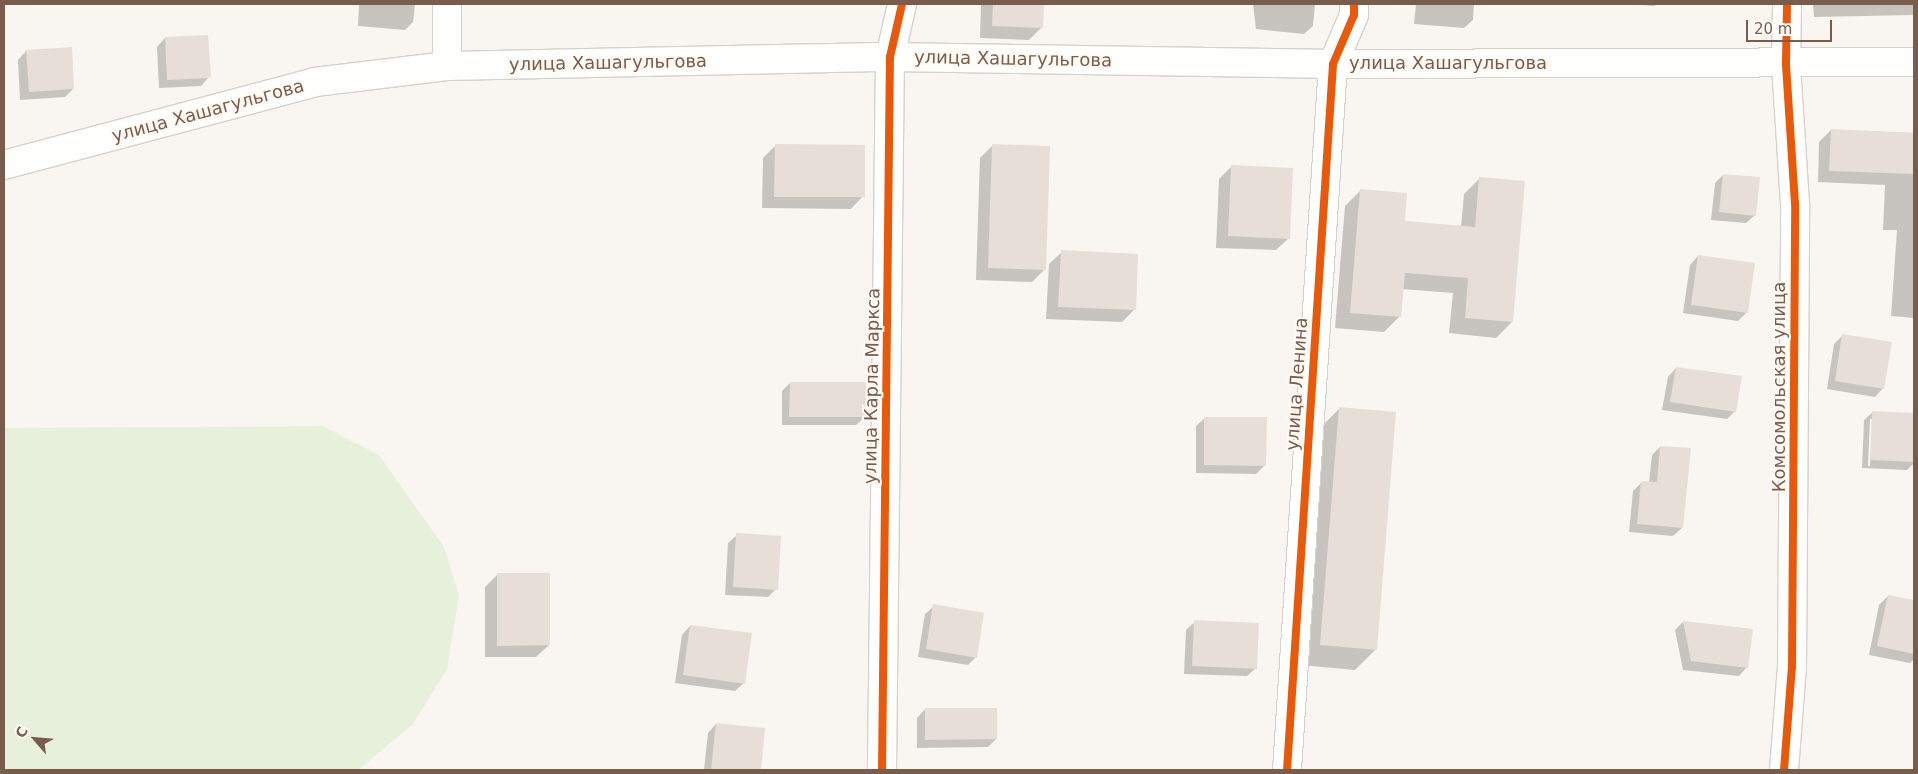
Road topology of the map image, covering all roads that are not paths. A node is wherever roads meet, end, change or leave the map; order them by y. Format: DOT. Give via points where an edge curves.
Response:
graph roads {
  1 [pos="447,4"];
  2 [pos="902,4"];
  3 [pos="1354,4"];
  4 [pos="1786,4"];
  5 [pos="890,57"];
  6 [pos="1914,62"];
  7 [pos="1786,63"];
  8 [pos="1333,64"];
  9 [pos="446,66"];
  10 [pos="4,165"];
  11 [pos="882,770"];
  12 [pos="1287,770"];
  13 [pos="1784,770"];
  1 -- 9 [label="street"];
  2 -- 5 [label="street, улица Карла Маркса"];
  3 -- 8 [label="street, улица Ленина" via="1354,15"];
  4 -- 7 [label="street, Комсомольская улица"];
  5 -- 8 [label="street, улица Хашагульгова"];
  5 -- 9 [label="street, улица Хашагульгова"];
  5 -- 11 [label="street, улица Карла Маркса"];
  6 -- 7 [label="street, улица Хашагульгова"];
  7 -- 8 [label="street, улица Хашагульгова"];
  7 -- 13 [label="street, Комсомольская улица" via="1795,204 1792,667"];
  8 -- 12 [label="street, улица Ленина"];
  9 -- 10 [label="street, улица Хашагульгова" via="315,82"];
}
